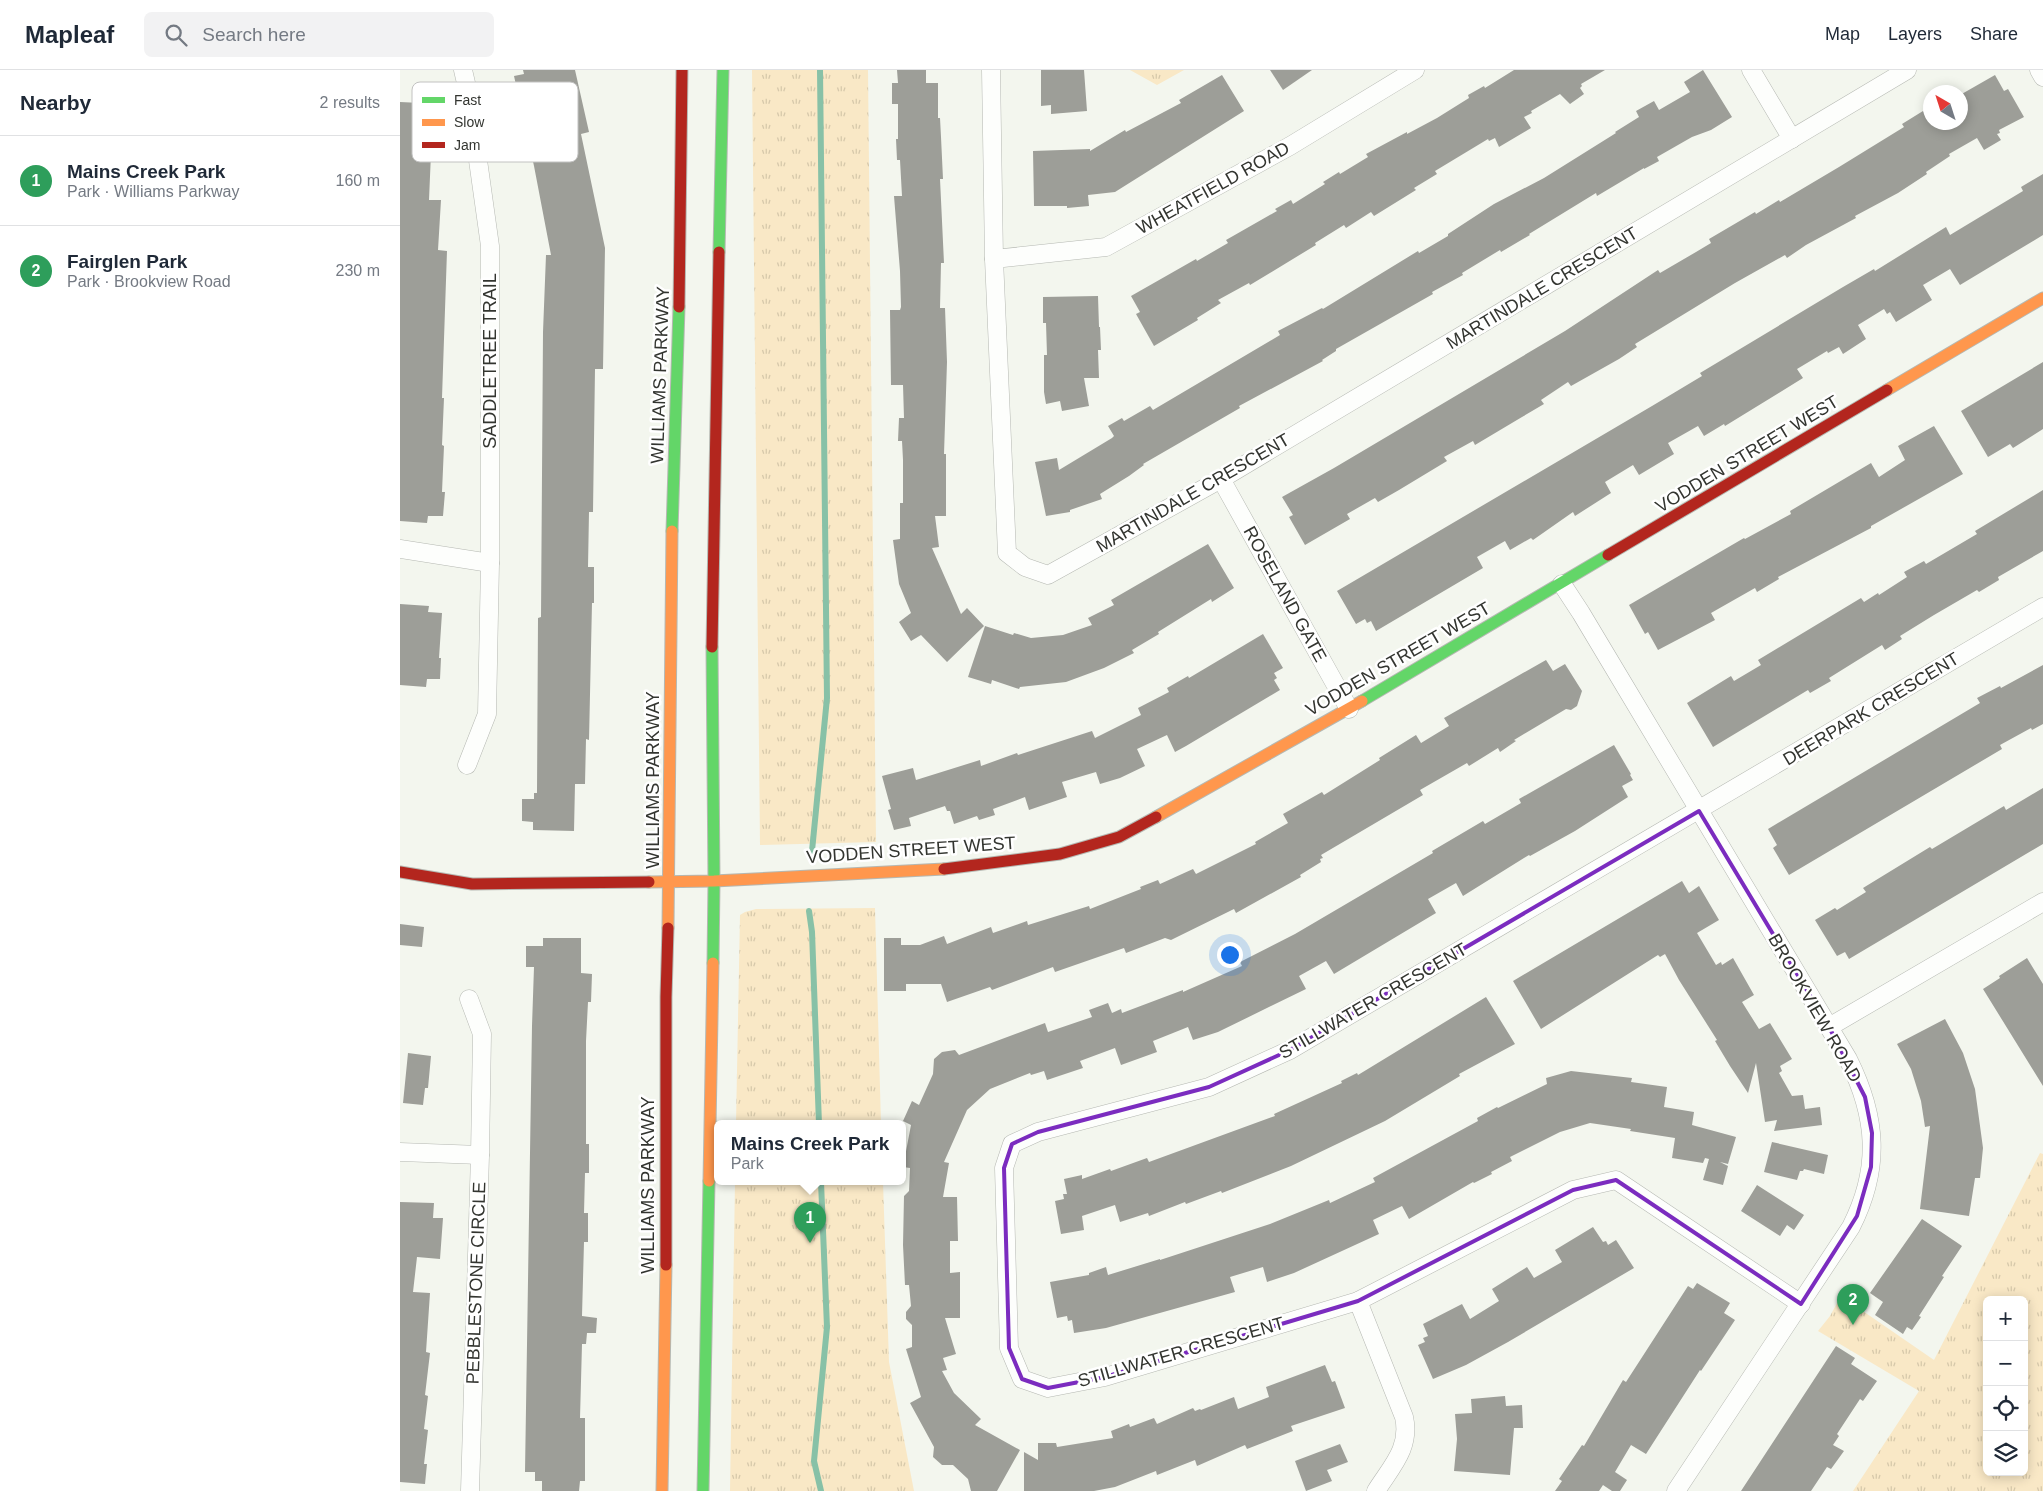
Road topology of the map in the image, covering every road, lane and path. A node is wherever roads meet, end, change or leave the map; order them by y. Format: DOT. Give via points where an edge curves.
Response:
graph roads {
  1 [pos="682,70"];
  2 [pos="723,70"];
  3 [pos="991,70"];
  4 [pos="1415,70"];
  5 [pos="1751,70"];
  6 [pos="1907,70"];
  7 [pos="2038,70"];
  8 [pos="2043,77"];
  9 [pos="1792,139"];
  10 [pos="478,162"];
  11 [pos="994,260"];
  12 [pos="2043,298"];
  13 [pos="1222,479"];
  14 [pos="400,549"];
  15 [pos="490,563"];
  16 [pos="1562,584"];
  17 [pos="2043,608"];
  18 [pos="1349,709"];
  19 [pos="467,765"];
  20 [pos="1699,811"];
  21 [pos="400,872"];
  22 [pos="714,881"];
  23 [pos="670,882"];
  24 [pos="2043,902"];
  25 [pos="469,999"];
  26 [pos="1828,1027"];
  27 [pos="400,1152"];
  28 [pos="480,1155"];
  29 [pos="1358,1301"];
  30 [pos="1800,1304"];
  31 [pos="470,1491"];
  32 [pos="662,1491"];
  33 [pos="703,1491"];
  34 [pos="1376,1491"];
  35 [pos="1676,1491"];
  1 -- 23 [label="main road, WILLIAMS PARKWAY" via="679,378 671,564"];
  2 -- 22 [label="main road" via="712,653"];
  3 -- 11 [label="street, MARTINDALE CRESCENT"];
  4 -- 11 [label="street, WHEATFIELD ROAD" via="1290,146 1106,247"];
  5 -- 9 [label="street"];
  6 -- 9 [label="street, MARTINDALE CRESCENT"];
  7 -- 8 [label="street"];
  9 -- 13 [label="street, MARTINDALE CRESCENT"];
  10 -- 15 [label="street, SADDLETREE TRAIL" via="490,246"];
  11 -- 13 [label="street, MARTINDALE CRESCENT" via="1007,553 1025,567 1048,574"];
  12 -- 16 [label="main road, VODDEN STREET WEST"];
  13 -- 18 [label="street, ROSELAND GATE"];
  14 -- 15 [label="street"];
  15 -- 19 [label="street, SADDLETREE TRAIL" via="487,714"];
  16 -- 18 [label="main road, VODDEN STREET WEST"];
  16 -- 20 [label="street, BROOKVIEW ROAD"];
  17 -- 20 [label="street, DEERPARK CRESCENT"];
  18 -- 22 [label="main road, VODDEN STREET WEST" via="1119,837 1060,854 955,868"];
  20 -- 26 [label="street, BROOKVIEW ROAD"];
  20 -- 29 [label="street, STILLWATER CRESCENT" via="1290,1050 1209,1087 1038,1132 1012,1144 1004,1168 1009,1348 1022,1379 1048,1388 1105,1377"];
  21 -- 23 [label="main road, VODDEN STREET WEST" via="472,884"];
  22 -- 23 [label="main road, VODDEN STREET WEST"];
  22 -- 33 [label="main road"];
  23 -- 32 [label="main road, WILLIAMS PARKWAY"];
  24 -- 26 [label="street"];
  25 -- 28 [label="street, PEBBLESTONE CIRCLE" via="482,1034"];
  26 -- 30 [label="street, BROOKVIEW ROAD" via="1848,1059 1865,1097 1872,1132 1870,1167 1857,1216"];
  27 -- 28 [label="street"];
  28 -- 31 [label="street, PEBBLESTONE CIRCLE"];
  29 -- 30 [label="street, STILLWATER CRESCENT" via="1573,1190 1616,1180"];
  29 -- 34 [label="street" via="1407,1431 1404,1448"];
  30 -- 35 [label="street, BROOKVIEW ROAD"];
}
